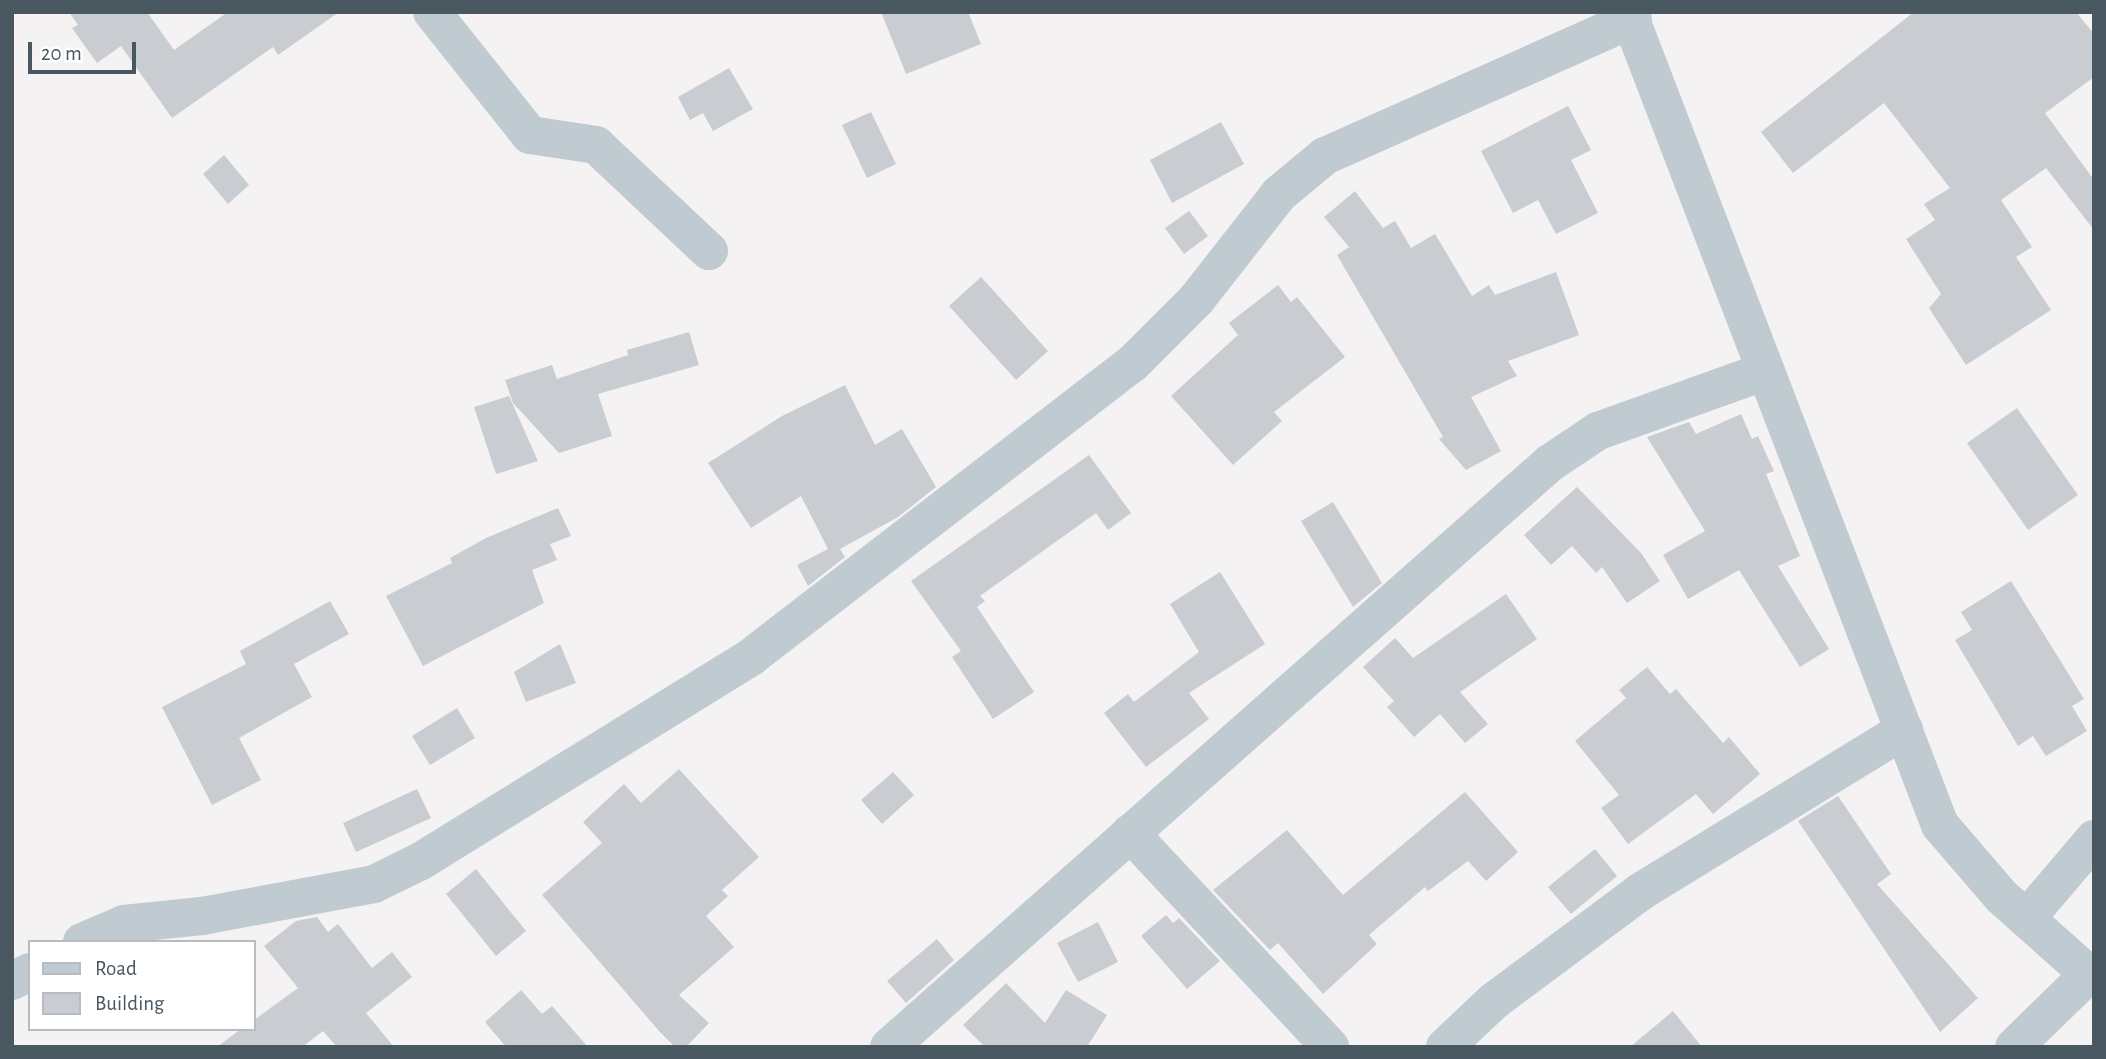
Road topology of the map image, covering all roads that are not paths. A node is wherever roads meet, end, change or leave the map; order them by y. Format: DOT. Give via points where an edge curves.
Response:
graph roads {
  1 [pos="432,12"];
  2 [pos="1631,16"];
  3 [pos="709,251"];
  4 [pos="1766,371"];
  5 [pos="1904,730"];
  6 [pos="1130,833"];
  7 [pos="2094,839"];
  8 [pos="2027,918"];
  9 [pos="87,940"];
  10 [pos="28,973"];
  11 [pos="2091,977"];
  12 [pos="12,981"];
  13 [pos="889,1047"];
  14 [pos="1330,1047"];
  15 [pos="1445,1047"];
  16 [pos="2014,1047"];
  1 -- 3 [label="street" via="530,135 596,145"];
  2 -- 4 [label="street"];
  2 -- 9 [label="street" via="1351,142 1317,162 1279,194 1196,300 1132,364 751,657 421,861 374,884 202,916 124,924"];
  4 -- 5 [label="street"];
  4 -- 6 [label="street" via="1598,431 1550,463"];
  5 -- 8 [label="street" via="1940,825 2002,897"];
  5 -- 15 [label="street" via="1640,892 1494,1001"];
  6 -- 13 [label="street"];
  6 -- 14 [label="street"];
  7 -- 8 [label="street"];
  8 -- 11 [label="street"];
  10 -- 12 [label="street"];
  11 -- 16 [label="street"];
}
